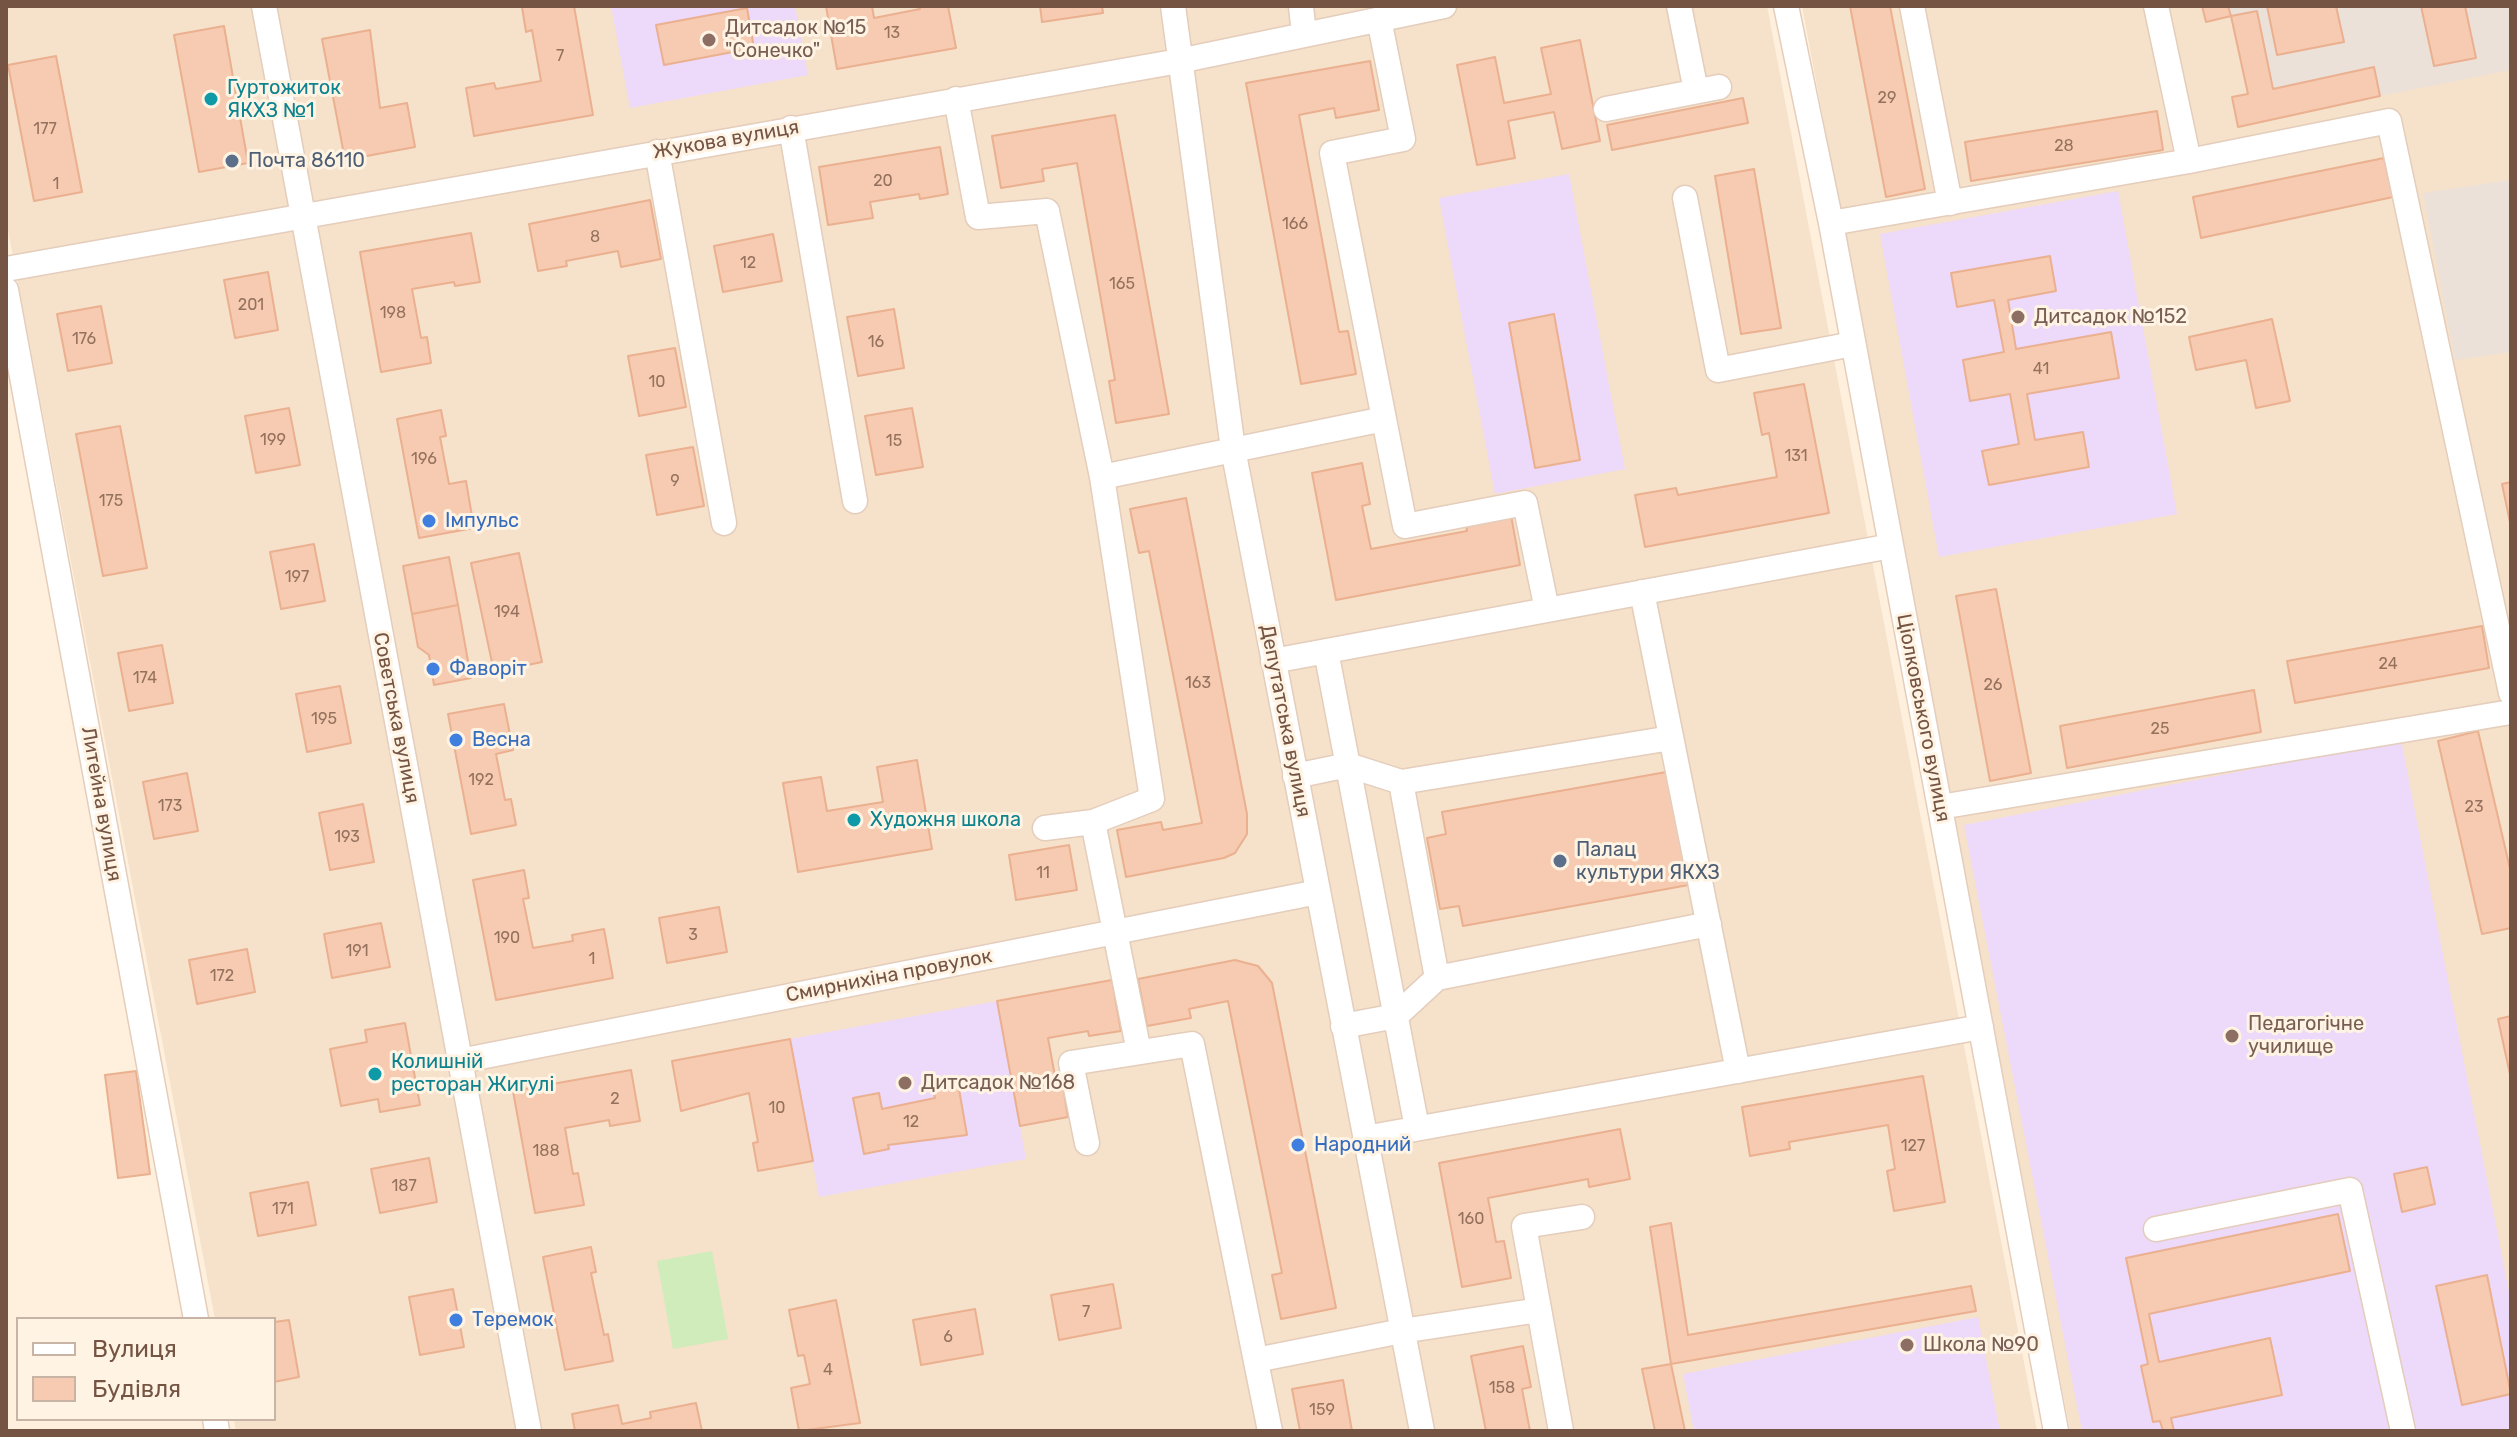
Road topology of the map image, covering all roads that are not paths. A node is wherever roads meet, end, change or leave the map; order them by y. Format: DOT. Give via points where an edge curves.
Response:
graph roads {
  1 [pos="264,6"];
  2 [pos="1173,6"];
  3 [pos="1301,6"];
  4 [pos="1444,6"];
  5 [pos="1679,6"];
  6 [pos="1786,6"];
  7 [pos="1915,6"];
  8 [pos="2156,6"];
  9 [pos="1379,19"];
  10 [pos="1304,35"];
  11 [pos="1179,61"];
  12 [pos="956,99"];
  13 [pos="1606,109"];
  14 [pos="791,128"];
  15 [pos="657,152"];
  16 [pos="2189,161"];
  17 [pos="1685,198"];
  18 [pos="1950,203"];
  19 [pos="302,214"];
  20 [pos="1831,223"];
  21 [pos="6,269"];
  22 [pos="6,290"];
  23 [pos="1853,344"];
  24 [pos="1384,419"];
  25 [pos="1233,449"];
  26 [pos="1102,477"];
  27 [pos="855,501"];
  28 [pos="724,523"];
  29 [pos="1891,546"];
  30 [pos="1642,592"];
  31 [pos="1547,610"];
  32 [pos="1326,651"];
  33 [pos="1273,661"];
  34 [pos="2511,693"];
  35 [pos="2511,712"];
  36 [pos="1671,738"];
  37 [pos="1348,765"];
  38 [pos="1295,776"];
  39 [pos="1401,782"];
  40 [pos="1940,807"];
  41 [pos="1093,822"];
  42 [pos="1045,828"];
  43 [pos="1318,892"];
  44 [pos="1709,924"];
  45 [pos="1115,932"];
  46 [pos="1437,978"];
  47 [pos="1396,1016"];
  48 [pos="1343,1026"];
  49 [pos="1981,1027"];
  50 [pos="1139,1052"];
  51 [pos="460,1061"];
  52 [pos="1738,1071"];
  53 [pos="1417,1128"];
  54 [pos="1365,1138"];
  55 [pos="1087,1143"];
  56 [pos="1582,1217"];
  57 [pos="2156,1229"];
  58 [pos="1539,1310"];
  59 [pos="196,1317"];
  60 [pos="1402,1331"];
  61 [pos="1256,1360"];
  62 [pos="529,1431"];
  63 [pos="1270,1431"];
  64 [pos="1422,1431"];
  65 [pos="1561,1431"];
  66 [pos="2056,1431"];
  67 [pos="2403,1431"];
  1 -- 19 [label="street, Советська вулиця"];
  2 -- 11 [label="street, Депутатська вулиця"];
  3 -- 10 [label="street"];
  4 -- 9 [label="street, Жукова вулиця"];
  5 -- 13 [label="street" via="1708,89"];
  6 -- 20 [label="street, Ціолковського вулиця"];
  7 -- 18 [label="street"];
  8 -- 16 [label="street"];
  9 -- 10 [label="street, Жукова вулиця"];
  9 -- 24 [label="street" via="1403,139 1332,153"];
  10 -- 11 [label="street, Жукова вулиця"];
  11 -- 12 [label="street, Жукова вулиця"];
  11 -- 25 [label="street, Депутатська вулиця"];
  12 -- 14 [label="street, Жукова вулиця"];
  12 -- 26 [label="street" via="978,217 1047,211"];
  14 -- 15 [label="street, Жукова вулиця"];
  14 -- 27 [label="street"];
  15 -- 19 [label="street, Жукова вулиця"];
  15 -- 28 [label="street"];
  16 -- 18 [label="street"];
  16 -- 34 [label="street" via="2389,121"];
  17 -- 23 [label="street" via="1718,370"];
  18 -- 20 [label="street"];
  19 -- 21 [label="street, Жукова вулиця"];
  19 -- 51 [label="street, Советська вулиця"];
  20 -- 23 [label="street, Ціолковського вулиця"];
  22 -- 59 [label="street, Литейна вулиця"];
  23 -- 29 [label="street, Ціолковського вулиця"];
  24 -- 25 [label="street"];
  24 -- 31 [label="street" via="1405,526 1525,503"];
  25 -- 26 [label="street"];
  25 -- 33 [label="street, Депутатська вулиця"];
  26 -- 41 [label="street" via="1152,799"];
  29 -- 30 [label="street"];
  29 -- 40 [label="street, Ціолковського вулиця"];
  30 -- 31 [label="street"];
  30 -- 36 [label="street"];
  31 -- 32 [label="street"];
  32 -- 33 [label="street"];
  32 -- 37 [label="street"];
  33 -- 38 [label="street, Депутатська вулиця"];
  35 -- 40 [label="street"];
  36 -- 39 [label="street"];
  36 -- 44 [label="street"];
  37 -- 38 [label="street"];
  37 -- 39 [label="street"];
  37 -- 47 [label="street"];
  38 -- 43 [label="street, Депутатська вулиця"];
  39 -- 46 [label="street"];
  40 -- 49 [label="street, Ціолковського вулиця"];
  41 -- 42 [label="street"];
  41 -- 45 [label="street"];
  43 -- 45 [label="street, Смирнихіна провулок"];
  43 -- 48 [label="street, Депутатська вулиця"];
  44 -- 46 [label="street"];
  44 -- 52 [label="street"];
  45 -- 50 [label="street"];
  45 -- 51 [label="street, Смирнихіна провулок"];
  46 -- 47 [label="street"];
  47 -- 48 [label="street"];
  47 -- 53 [label="street"];
  48 -- 54 [label="street, Депутатська вулиця"];
  49 -- 52 [label="street"];
  49 -- 66 [label="street, Ціолковського вулиця"];
  50 -- 55 [label="street" via="1071,1063"];
  50 -- 61 [label="street" via="1192,1044"];
  51 -- 62 [label="street, Советська вулиця"];
  52 -- 53 [label="street"];
  53 -- 54 [label="street"];
  54 -- 60 [label="street, Депутатська вулиця"];
  56 -- 58 [label="street" via="1524,1226"];
  57 -- 67 [label="street" via="2350,1190"];
  58 -- 60 [label="street"];
  58 -- 65 [label="street"];
  60 -- 61 [label="street"];
  60 -- 64 [label="street, Депутатська вулиця"];
  61 -- 63 [label="street"];
}
